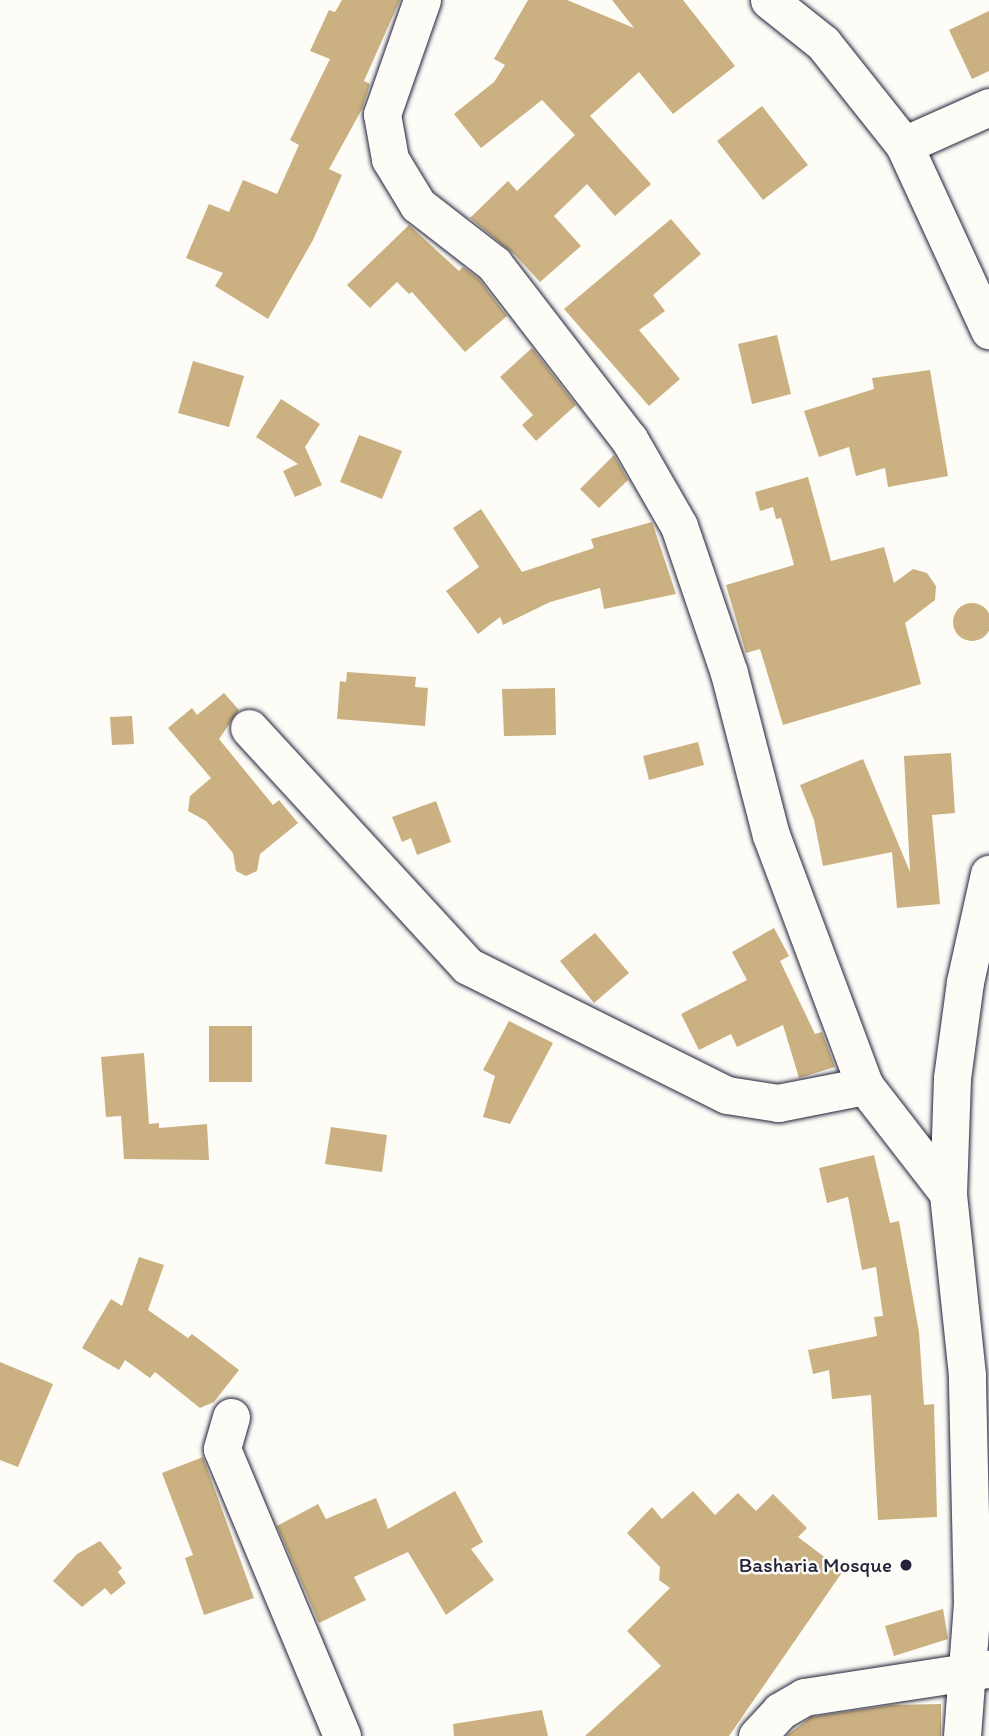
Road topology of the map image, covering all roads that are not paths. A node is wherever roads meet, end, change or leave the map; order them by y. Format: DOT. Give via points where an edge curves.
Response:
graph roads {
  1 [pos="422,0"];
  2 [pos="769,0"];
  3 [pos="989,107"];
  4 [pos="904,145"];
  5 [pos="989,330"];
  6 [pos="248,728"];
  7 [pos="989,874"];
  8 [pos="410,923"];
  9 [pos="468,966"];
  10 [pos="977,983"];
  11 [pos="865,1086"];
  12 [pos="948,1193"];
  13 [pos="231,1418"];
  14 [pos="977,1669"];
  15 [pos="342,1736"];
  16 [pos="757,1736"];
  17 [pos="962,1736"];
  1 -- 11 [label="street" via="382,114 390,159 418,205 494,264 629,439 679,526 729,673 771,835"];
  2 -- 4 [label="street" via="823,43"];
  3 -- 4 [label="street"];
  4 -- 5 [label="street"];
  6 -- 9 [label="street"];
  7 -- 10 [label="street"];
  8 -- 9 [label="street"];
  9 -- 11 [label="street" via="727,1095 778,1103"];
  10 -- 12 [label="street" via="952,1078"];
  11 -- 12 [label="street"];
  12 -- 14 [label="street" via="967,1375"];
  13 -- 15 [label="street" via="222,1450"];
  14 -- 16 [label="street" via="804,1698 780,1711"];
  14 -- 17 [label="street"];
}
